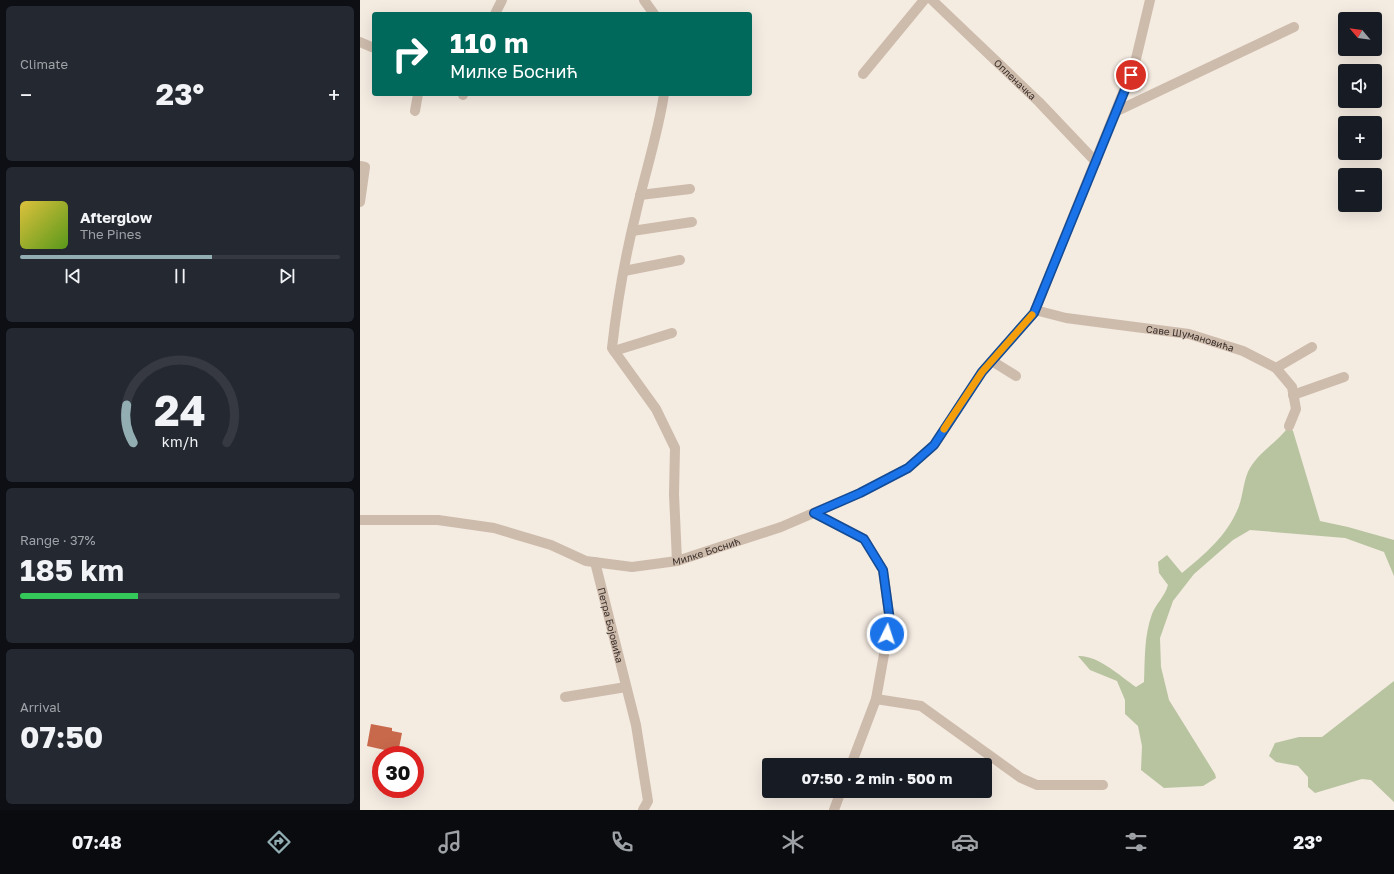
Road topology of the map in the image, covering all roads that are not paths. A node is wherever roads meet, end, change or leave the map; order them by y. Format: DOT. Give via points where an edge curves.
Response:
graph roads {
  1 [pos="502,0"];
  2 [pos="644,0"];
  3 [pos="924,0"];
  4 [pos="932,0"];
  5 [pos="1150,0"];
  6 [pos="496,12"];
  7 [pos="653,12"];
  8 [pos="1294,27"];
  9 [pos="360,42"];
  10 [pos="372,47"];
  11 [pos="864,74"];
  12 [pos="418,96"];
  13 [pos="664,96"];
  14 [pos="1117,111"];
  15 [pos="415,112"];
  16 [pos="1096,162"];
  17 [pos="360,166"];
  18 [pos="690,189"];
  19 [pos="640,195"];
  20 [pos="360,202"];
  21 [pos="692,222"];
  22 [pos="632,231"];
  23 [pos="680,260"];
  24 [pos="624,271"];
  25 [pos="1035,310"];
  26 [pos="672,333"];
  27 [pos="1312,347"];
  28 [pos="614,352"];
  29 [pos="992,361"];
  30 [pos="1276,368"];
  31 [pos="1016,376"];
  32 [pos="1344,377"];
  33 [pos="1293,395"];
  34 [pos="1290,426"];
  35 [pos="814,513"];
  36 [pos="360,520"];
  37 [pos="677,561"];
  38 [pos="595,562"];
  39 [pos="626,688"];
  40 [pos="565,697"];
  41 [pos="876,699"];
  42 [pos="854,758"];
  43 [pos="1103,785"];
  44 [pos="838,798"];
  45 [pos="643,810"];
  46 [pos="834,810"];
  1 -- 6 [label="street"];
  2 -- 7 [label="street"];
  3 -- 11 [label="street"];
  4 -- 16 [label="street, Опленачка" via="1039,102"];
  5 -- 14 [label="street, Милке Боснић" via="1135,63"];
  8 -- 14 [label="street"];
  9 -- 10 [label="street"];
  12 -- 15 [label="street"];
  13 -- 19 [label="street"];
  14 -- 16 [label="street, Милке Боснић"];
  16 -- 25 [label="street, Милке Боснић"];
  17 -- 20 [label="street" via="365,166"];
  18 -- 19 [label="street"];
  19 -- 22 [label="street"];
  21 -- 22 [label="street"];
  22 -- 24 [label="street"];
  23 -- 24 [label="street"];
  24 -- 28 [label="street" via="615,321 612,348"];
  25 -- 29 [label="street, Милке Боснић"];
  25 -- 30 [label="street, Саве Шумановића" via="1066,318 1189,334 1243,351"];
  26 -- 28 [label="street"];
  27 -- 30 [label="street"];
  28 -- 37 [label="street" via="656,409 675,448"];
  29 -- 31 [label="street"];
  29 -- 35 [label="street, Милке Боснић" via="934,445 908,468"];
  30 -- 33 [label="street, Саве Шумановића" via="1292,387"];
  32 -- 33 [label="street"];
  33 -- 34 [label="street, Саве Шумановића" via="1296,409"];
  35 -- 37 [label="street, Милке Боснић" via="781,527"];
  35 -- 41 [label="street" via="864,539 883,570 890,621"];
  36 -- 38 [label="street, Милке Боснић" via="438,520 494,528 551,545 586,561"];
  37 -- 38 [label="street, Милке Боснић" via="632,567"];
  38 -- 39 [label="street, Петра Бојовића"];
  39 -- 40 [label="street"];
  39 -- 45 [label="street, Петра Бојовића" via="636,725 648,801"];
  41 -- 42 [label="street"];
  41 -- 43 [label="street" via="921,706 1021,778 1037,785"];
  44 -- 46 [label="street"];
}
